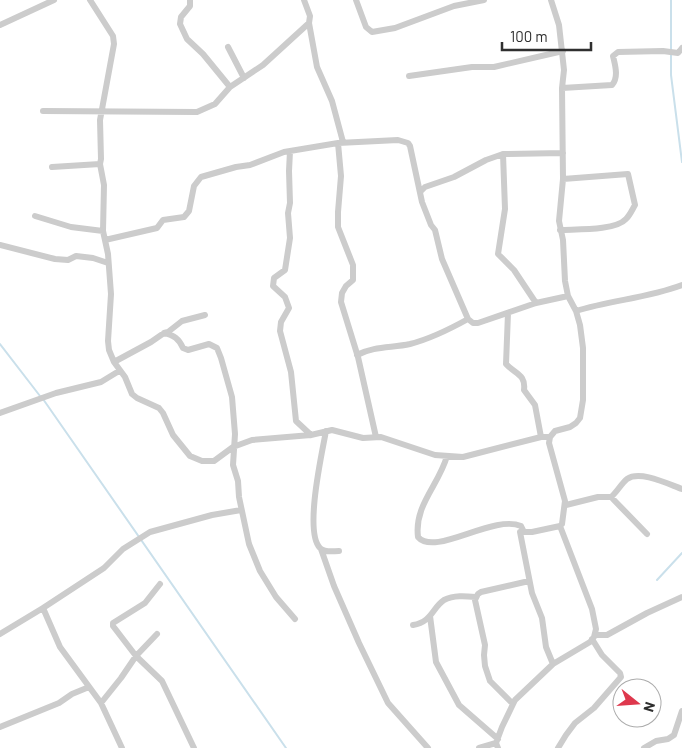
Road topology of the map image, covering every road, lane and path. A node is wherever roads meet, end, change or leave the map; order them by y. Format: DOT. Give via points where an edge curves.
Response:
graph roads {
  1 [pos="54,0"];
  2 [pos="90,0"];
  3 [pos="190,0"];
  4 [pos="304,0"];
  5 [pos="356,0"];
  6 [pos="484,0"];
  7 [pos="551,0"];
  8 [pos="309,23"];
  9 [pos="0,25"];
  10 [pos="228,47"];
  11 [pos="682,48"];
  12 [pos="563,51"];
  13 [pos="409,76"];
  14 [pos="244,78"];
  15 [pos="230,88"];
  16 [pos="562,88"];
  17 [pos="44,111"];
  18 [pos="101,111"];
  19 [pos="340,142"];
  20 [pos="290,151"];
  21 [pos="563,153"];
  22 [pos="504,154"];
  23 [pos="100,164"];
  24 [pos="52,167"];
  25 [pos="563,179"];
  26 [pos="420,192"];
  27 [pos="35,216"];
  28 [pos="560,230"];
  29 [pos="103,231"];
  30 [pos="105,240"];
  31 [pos="0,245"];
  32 [pos="108,263"];
  33 [pos="682,285"];
  34 [pos="568,296"];
  35 [pos="536,303"];
  36 [pos="576,311"];
  37 [pos="508,313"];
  38 [pos="205,315"];
  39 [pos="468,319"];
  40 [pos="164,333"];
  41 [pos="357,354"];
  42 [pos="114,362"];
  43 [pos="119,371"];
  44 [pos="0,413"];
  45 [pos="326,431"];
  46 [pos="311,435"];
  47 [pos="376,437"];
  48 [pos="541,437"];
  49 [pos="550,437"];
  50 [pos="233,447"];
  51 [pos="447,456"];
  52 [pos="682,489"];
  53 [pos="611,498"];
  54 [pos="566,505"];
  55 [pos="241,510"];
  56 [pos="560,526"];
  57 [pos="520,532"];
  58 [pos="647,534"];
  59 [pos="321,549"];
  60 [pos="339,551"];
  61 [pos="529,581"];
  62 [pos="160,584"];
  63 [pos="476,597"];
  64 [pos="682,597"];
  65 [pos="43,608"];
  66 [pos="430,616"];
  67 [pos="295,619"];
  68 [pos="413,626"];
  69 [pos="0,634"];
  70 [pos="157,634"];
  71 [pos="593,637"];
  72 [pos="136,656"];
  73 [pos="553,664"];
  74 [pos="89,687"];
  75 [pos="101,703"];
  76 [pos="513,704"];
  77 [pos="682,712"];
  78 [pos="0,727"];
  79 [pos="497,743"];
  80 [pos="122,748"];
  81 [pos="194,748"];
  82 [pos="428,748"];
  83 [pos="479,748"];
  84 [pos="558,748"];
  85 [pos="644,748"];
  1 -- 9 [label="street"];
  2 -- 18 [label="street" via="114,39"];
  3 -- 15 [label="street" via="180,24 188,39"];
  4 -- 8 [label="street"];
  5 -- 6 [label="street" via="366,27 372,32"];
  7 -- 12 [label="street"];
  8 -- 14 [label="street"];
  8 -- 19 [label="street" via="318,67 332,101"];
  10 -- 14 [label="street"];
  11 -- 16 [label="street" via="672,54 618,52 614,56 616,70 612,85"];
  12 -- 13 [label="street" via="494,67"];
  12 -- 16 [label="street"];
  14 -- 15 [label="street"];
  15 -- 18 [label="street" via="215,104 197,112"];
  16 -- 21 [label="street"];
  17 -- 18 [label="street"];
  18 -- 23 [label="street"];
  19 -- 20 [label="street"];
  19 -- 26 [label="street" via="398,140 408,144"];
  19 -- 41 [label="street" via="338,227 353,265 353,280 342,293 341,302"];
  20 -- 30 [label="street" via="201,177 194,186 189,211 184,217 163,220 157,228"];
  20 -- 46 [label="street" via="290,238 285,270 274,278 273,286 285,297 289,308 280,331 291,372 296,422"];
  21 -- 22 [label="street"];
  21 -- 25 [label="street"];
  22 -- 26 [label="street"];
  22 -- 35 [label="street" via="505,209 498,254 514,270"];
  23 -- 24 [label="street"];
  23 -- 29 [label="street" via="104,185"];
  25 -- 28 [label="street"];
  25 -- 28 [label="street" via="628,174 635,205 626,220 616,224"];
  26 -- 39 [label="street" via="431,225 436,230 442,259"];
  27 -- 29 [label="street" via="71,227"];
  28 -- 34 [label="street"];
  29 -- 30 [label="street"];
  30 -- 32 [label="street"];
  31 -- 32 [label="street" via="55,259 68,260 76,256"];
  32 -- 42 [label="street" via="111,294 108,341"];
  33 -- 36 [label="street"];
  34 -- 35 [label="street"];
  34 -- 36 [label="street"];
  35 -- 37 [label="street"];
  36 -- 49 [label="street" via="583,348 580,418"];
  37 -- 39 [label="street" via="478,323"];
  37 -- 48 [label="street" via="506,364 523,377 524,390 535,405"];
  38 -- 40 [label="street" via="182,321"];
  39 -- 41 [label="street" via="410,344 378,347"];
  40 -- 42 [label="street"];
  40 -- 50 [label="street" via="173,335 182,348 188,350 209,344 217,348 232,397"];
  41 -- 47 [label="street"];
  42 -- 43 [label="street"];
  43 -- 44 [label="street" via="101,382 56,393"];
  43 -- 50 [label="street" via="132,394 163,413 190,456 214,461"];
  45 -- 46 [label="street"];
  45 -- 47 [label="street" via="363,438"];
  45 -- 59 [label="street" via="314,512 316,541"];
  46 -- 50 [label="street" via="252,440"];
  47 -- 51 [label="street" via="424,453"];
  48 -- 49 [label="street"];
  48 -- 51 [label="street" via="476,455"];
  49 -- 54 [label="street"];
  50 -- 55 [label="street"];
  51 -- 57 [label="street" via="418,518 420,539 441,542 506,522 521,526 523,530"];
  52 -- 53 [label="street" via="637,475 626,480"];
  53 -- 54 [label="street" via="598,497"];
  53 -- 58 [label="street"];
  54 -- 56 [label="street"];
  55 -- 65 [label="street" via="150,532 123,549 104,568"];
  55 -- 67 [label="street" via="260,571 276,598"];
  56 -- 57 [label="street"];
  56 -- 71 [label="street" via="592,609 596,629"];
  57 -- 61 [label="street"];
  59 -- 60 [label="street"];
  59 -- 82 [label="street" via="334,586 388,703"];
  61 -- 63 [label="street" via="481,592"];
  61 -- 73 [label="street"];
  62 -- 72 [label="street" via="145,604 113,623"];
  63 -- 66 [label="street" via="460,596 445,600"];
  63 -- 76 [label="street" via="490,681"];
  64 -- 71 [label="street" via="607,635"];
  65 -- 69 [label="street"];
  65 -- 74 [label="street" via="60,647"];
  66 -- 68 [label="street"];
  66 -- 79 [label="street" via="436,662 460,705"];
  70 -- 72 [label="street"];
  71 -- 73 [label="street" via="582,648"];
  71 -- 84 [label="street" via="602,655 621,677 594,708 575,723"];
  72 -- 75 [label="street"];
  72 -- 81 [label="street" via="162,681"];
  73 -- 76 [label="street"];
  74 -- 75 [label="street"];
  74 -- 78 [label="street"];
  75 -- 80 [label="street"];
  76 -- 79 [label="street"];
  77 -- 85 [label="street" via="674,735"];
  79 -- 83 [label="street"];
}
